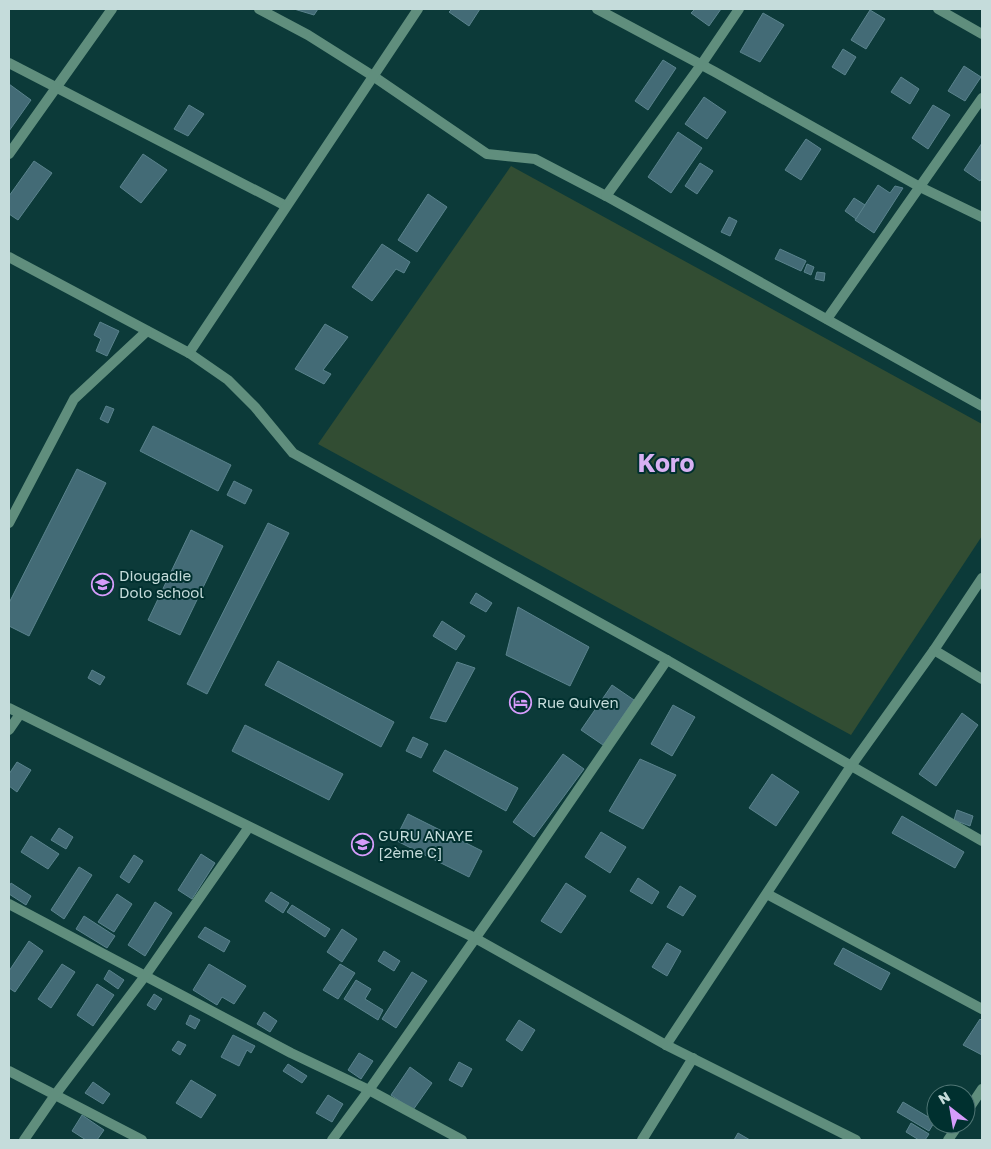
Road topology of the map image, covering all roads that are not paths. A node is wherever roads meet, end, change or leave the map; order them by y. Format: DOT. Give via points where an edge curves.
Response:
graph roads {
  1 [pos="112,9"];
  2 [pos="259,9"];
  3 [pos="418,9"];
  4 [pos="597,9"];
  5 [pos="739,9"];
  6 [pos="938,9"];
  7 [pos="982,34"];
  8 [pos="9,63"];
  9 [pos="701,65"];
  10 [pos="373,76"];
  11 [pos="55,88"];
  12 [pos="982,98"];
  13 [pos="9,154"];
  14 [pos="920,187"];
  15 [pos="606,196"];
  16 [pos="286,206"];
  17 [pos="982,217"];
  18 [pos="9,257"];
  19 [pos="827,319"];
  20 [pos="147,331"];
  21 [pos="189,353"];
  22 [pos="982,406"];
  23 [pos="9,523"];
  24 [pos="982,578"];
  25 [pos="934,650"];
  26 [pos="667,660"];
  27 [pos="982,679"];
  28 [pos="9,708"];
  29 [pos="20,714"];
  30 [pos="9,730"];
  31 [pos="851,766"];
  32 [pos="249,827"];
  33 [pos="982,840"];
  34 [pos="767,894"];
  35 [pos="9,904"];
  36 [pos="475,938"];
  37 [pos="145,976"];
  38 [pos="982,1009"];
  39 [pos="666,1045"];
  40 [pos="693,1058"];
  41 [pos="9,1071"];
  42 [pos="369,1090"];
  43 [pos="55,1095"];
  44 [pos="24,1140"];
  45 [pos="142,1140"];
  46 [pos="332,1140"];
  47 [pos="462,1140"];
  48 [pos="642,1140"];
  49 [pos="856,1140"];
  1 -- 11 [label="street"];
  2 -- 10 [label="street"];
  3 -- 10 [label="street"];
  4 -- 9 [label="street"];
  5 -- 9 [label="street"];
  6 -- 7 [label="street"];
  8 -- 11 [label="street"];
  9 -- 14 [label="street"];
  9 -- 15 [label="street"];
  10 -- 15 [label="street" via="487,154 536,159"];
  10 -- 16 [label="street"];
  11 -- 13 [label="street"];
  11 -- 16 [label="street"];
  12 -- 14 [label="street"];
  14 -- 17 [label="street"];
  14 -- 19 [label="street"];
  15 -- 19 [label="street"];
  16 -- 21 [label="street"];
  18 -- 20 [label="street"];
  19 -- 22 [label="street"];
  20 -- 21 [label="street"];
  20 -- 23 [label="street" via="74,399"];
  21 -- 26 [label="street" via="228,380 293,453"];
  24 -- 25 [label="street"];
  25 -- 27 [label="street"];
  25 -- 31 [label="street"];
  26 -- 31 [label="street"];
  26 -- 36 [label="street"];
  28 -- 29 [label="street"];
  29 -- 30 [label="street"];
  29 -- 32 [label="street"];
  31 -- 33 [label="street"];
  31 -- 34 [label="street"];
  32 -- 36 [label="street"];
  32 -- 37 [label="street"];
  34 -- 38 [label="street"];
  34 -- 39 [label="street"];
  35 -- 37 [label="street"];
  36 -- 39 [label="street"];
  36 -- 42 [label="street"];
  37 -- 42 [label="street"];
  37 -- 43 [label="street"];
  39 -- 40 [label="street"];
  40 -- 48 [label="street"];
  40 -- 49 [label="street"];
  41 -- 43 [label="street"];
  42 -- 46 [label="street"];
  42 -- 47 [label="street"];
  43 -- 44 [label="street"];
  43 -- 45 [label="street"];
}
